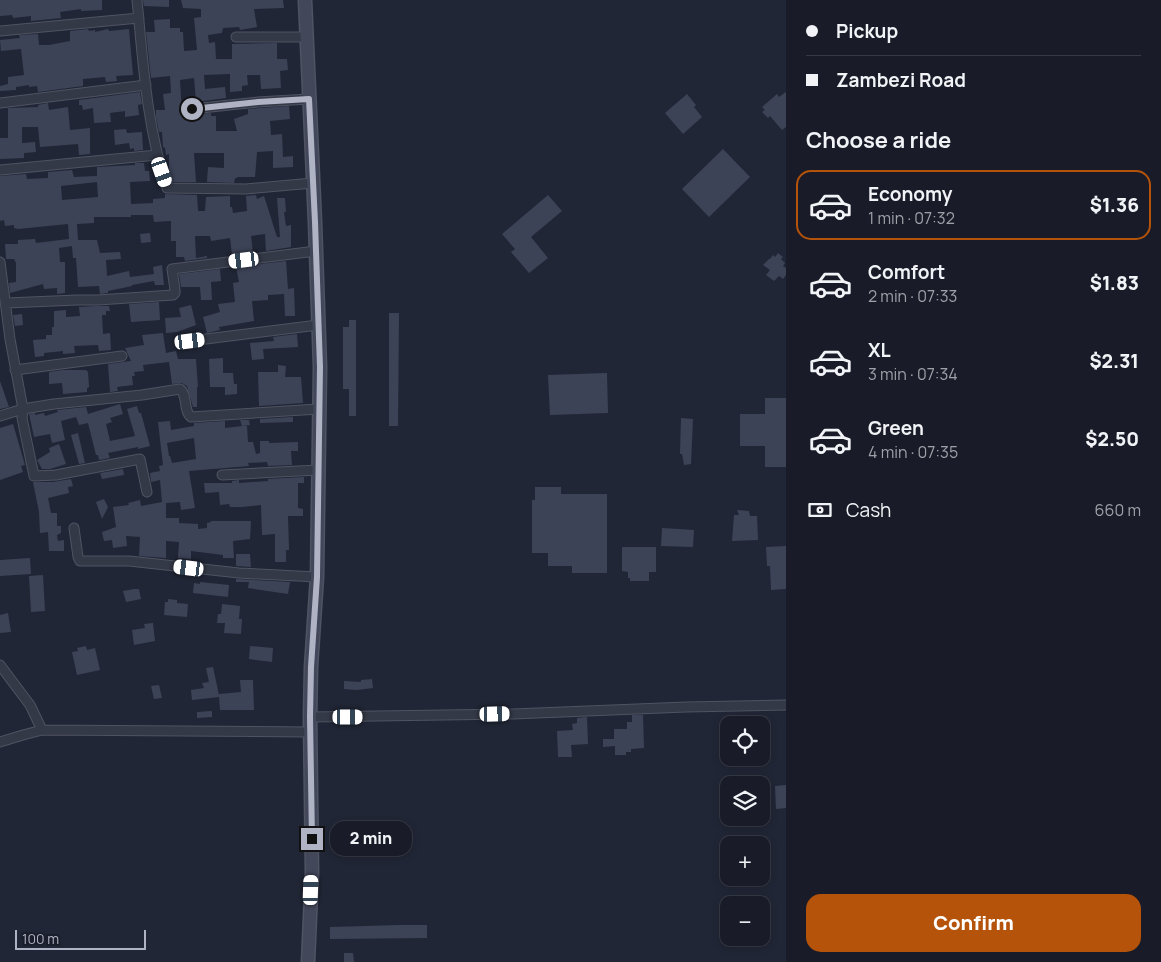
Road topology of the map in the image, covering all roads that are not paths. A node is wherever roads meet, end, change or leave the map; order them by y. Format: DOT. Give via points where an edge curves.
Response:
graph roads {
  1 [pos="137,0"];
  2 [pos="305,0"];
  3 [pos="138,18"];
  4 [pos="0,31"];
  5 [pos="236,37"];
  6 [pos="307,37"];
  7 [pos="146,85"];
  8 [pos="309,99"];
  9 [pos="0,103"];
  10 [pos="192,109"];
  11 [pos="157,155"];
  12 [pos="0,170"];
  13 [pos="313,183"];
  14 [pos="316,251"];
  15 [pos="0,262"];
  16 [pos="1,275"];
  17 [pos="6,303"];
  18 [pos="318,325"];
  19 [pos="10,339"];
  20 [pos="190,341"];
  21 [pos="0,342"];
  22 [pos="122,356"];
  23 [pos="15,370"];
  24 [pos="22,409"];
  25 [pos="319,409"];
  26 [pos="0,416"];
  27 [pos="318,470"];
  28 [pos="222,475"];
  29 [pos="147,492"];
  30 [pos="74,528"];
  31 [pos="317,577"];
  32 [pos="0,665"];
  33 [pos="786,705"];
  34 [pos="310,717"];
  35 [pos="42,730"];
  36 [pos="310,732"];
  37 [pos="1,741"];
  38 [pos="308,962"];
  1 -- 3 [label="street"];
  2 -- 6 [label="main road"];
  3 -- 4 [label="street"];
  3 -- 7 [label="street"];
  5 -- 6 [label="street"];
  6 -- 8 [label="main road"];
  7 -- 9 [label="street"];
  7 -- 11 [label="street"];
  8 -- 10 [label="street"];
  8 -- 13 [label="main road"];
  11 -- 12 [label="street"];
  11 -- 13 [label="street" via="167,188 246,189"];
  13 -- 14 [label="main road"];
  14 -- 17 [label="street" via="172,269 175,290 172,294"];
  14 -- 18 [label="main road"];
  15 -- 16 [label="street"];
  16 -- 17 [label="street"];
  17 -- 19 [label="street"];
  18 -- 20 [label="street"];
  18 -- 25 [label="main road"];
  19 -- 21 [label="street"];
  19 -- 23 [label="street"];
  22 -- 23 [label="street"];
  23 -- 24 [label="street"];
  24 -- 25 [label="street" via="180,389 184,392 191,417"];
  24 -- 26 [label="street"];
  24 -- 29 [label="street" via="34,476 140,459"];
  25 -- 27 [label="main road"];
  27 -- 28 [label="street"];
  27 -- 31 [label="main road"];
  30 -- 31 [label="street" via="80,561 129,561"];
  31 -- 34 [label="main road"];
  32 -- 35 [label="street" via="30,705"];
  33 -- 34 [label="street"];
  34 -- 36 [label="main road"];
  35 -- 36 [label="street"];
  35 -- 37 [label="street"];
  36 -- 38 [label="main road" via="312,872"];
}
